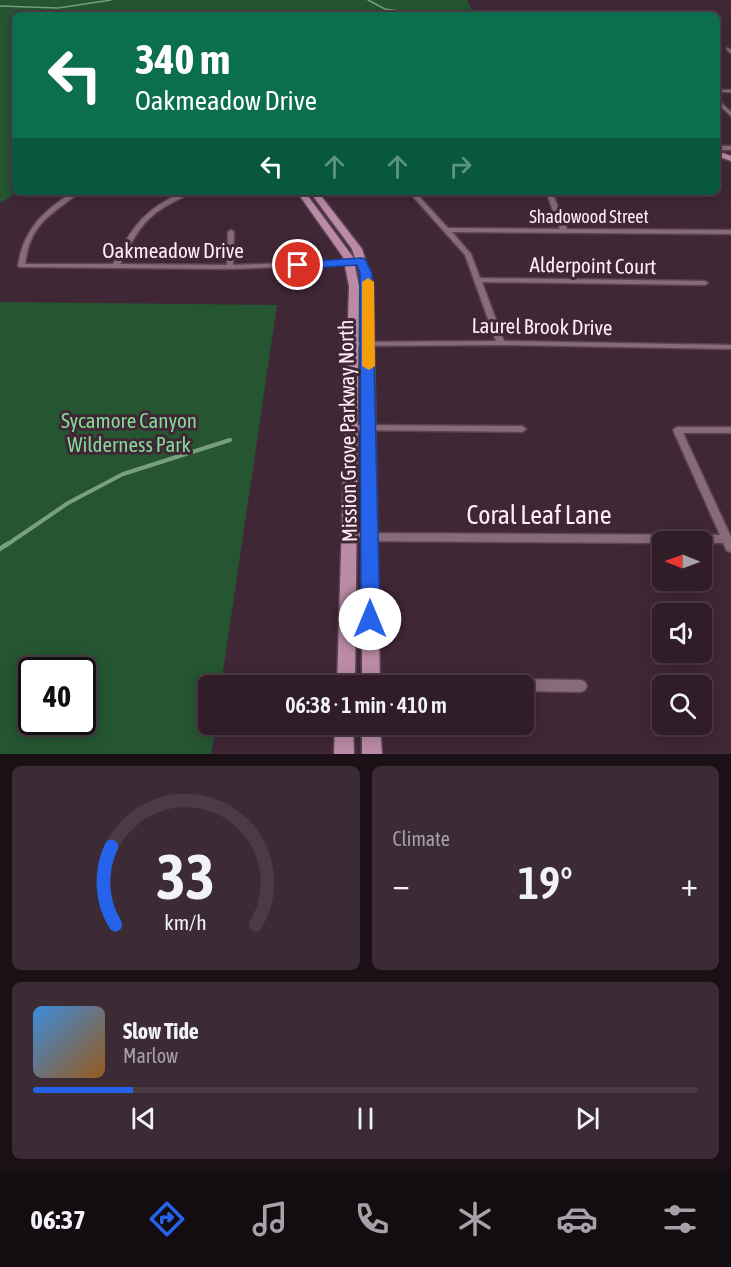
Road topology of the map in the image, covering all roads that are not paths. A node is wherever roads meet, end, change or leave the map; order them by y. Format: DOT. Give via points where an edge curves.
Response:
graph roads {
  1 [pos="720,103"];
  2 [pos="731,116"];
  3 [pos="73,195"];
  4 [pos="183,195"];
  5 [pos="303,195"];
  6 [pos="316,195"];
  7 [pos="415,195"];
  8 [pos="550,195"];
  9 [pos="446,230"];
  10 [pos="564,230"];
  11 [pos="231,232"];
  12 [pos="731,232"];
  13 [pos="355,263"];
  14 [pos="116,266"];
  15 [pos="230,267"];
  16 [pos="480,280"];
  17 [pos="705,283"];
  18 [pos="501,343"];
  19 [pos="353,344"];
  20 [pos="369,344"];
  21 [pos="731,347"];
  22 [pos="369,427"];
  23 [pos="351,428"];
  24 [pos="522,429"];
  25 [pos="731,430"];
  26 [pos="369,536"];
  27 [pos="350,537"];
  28 [pos="729,543"];
  29 [pos="346,675"];
  30 [pos="371,675"];
  31 [pos="534,686"];
  32 [pos="581,686"];
  33 [pos="344,735"];
  34 [pos="371,735"];
  35 [pos="344,754"];
  36 [pos="372,754"];
  1 -- 2 [label="street"];
  3 -- 14 [label="street, Oakmeadow Drive" via="38,223 23,249 21,266"];
  4 -- 14 [label="street" via="142,219"];
  5 -- 13 [label="street, Mission Grove Parkway North"];
  6 -- 13 [label="street, Mission Grove Parkway North" via="357,249"];
  7 -- 9 [label="street"];
  8 -- 10 [label="street"];
  9 -- 10 [label="street, Shadowood Street"];
  9 -- 16 [label="street" via="468,254"];
  10 -- 12 [label="street, Shadowood Street"];
  11 -- 15 [label="street"];
  13 -- 15 [label="street, Oakmeadow Drive"];
  13 -- 19 [label="street, Mission Grove Parkway North"];
  13 -- 20 [label="street, Mission Grove Parkway North" via="368,283"];
  14 -- 15 [label="street, Oakmeadow Drive"];
  16 -- 17 [label="street, Alderpoint Court"];
  16 -- 18 [label="street"];
  18 -- 20 [label="street, Laurel Brook Drive"];
  18 -- 21 [label="street, Laurel Brook Drive"];
  19 -- 20 [label="street, Laurel Brook Drive"];
  19 -- 23 [label="street, Mission Grove Parkway North"];
  20 -- 22 [label="street, Mission Grove Parkway North"];
  22 -- 23 [label="street"];
  22 -- 24 [label="street"];
  22 -- 26 [label="street, Mission Grove Parkway North"];
  23 -- 27 [label="street, Mission Grove Parkway North"];
  25 -- 28 [label="street" via="677,430"];
  26 -- 27 [label="street, Coral Leaf Lane"];
  26 -- 28 [label="street, Coral Leaf Lane"];
  26 -- 30 [label="street, Mission Grove Parkway North"];
  27 -- 29 [label="street, Mission Grove Parkway North"];
  31 -- 32 [label="street"];
  33 -- 35 [label="street"];
  34 -- 36 [label="street"];
}
